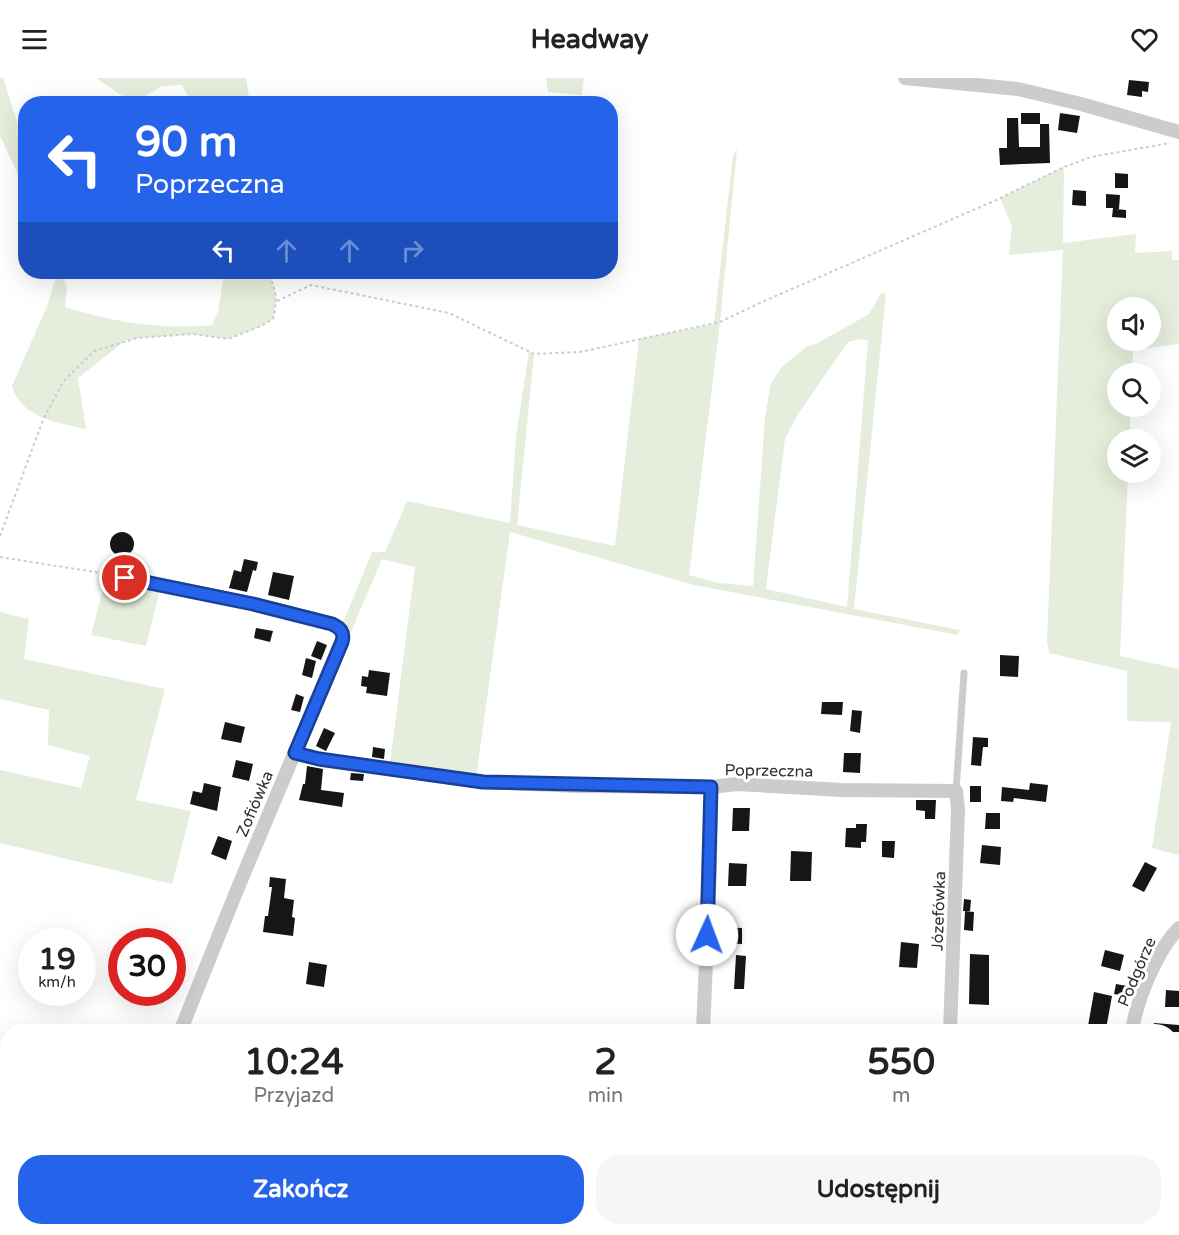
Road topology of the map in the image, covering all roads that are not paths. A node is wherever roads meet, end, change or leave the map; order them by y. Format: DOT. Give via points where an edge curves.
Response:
graph roads {
  1 [pos="905,78"];
  2 [pos="1178,137"];
  3 [pos="125,578"];
  4 [pos="964,673"];
  5 [pos="295,753"];
  6 [pos="711,787"];
  7 [pos="956,791"];
  8 [pos="1179,928"];
  9 [pos="183,1024"];
  10 [pos="703,1024"];
  11 [pos="950,1024"];
  12 [pos="1134,1024"];
  1 -- 2 [label="street" via="1018,89 1081,104"];
  3 -- 5 [label="street, Zofiówka" via="253,604 339,627 342,642"];
  4 -- 7 [label="lane"];
  5 -- 6 [label="street, Poprzeczna" via="483,782"];
  5 -- 9 [label="street, Zofiówka"];
  6 -- 7 [label="street, Poprzeczna" via="736,784"];
  6 -- 10 [label="street"];
  7 -- 11 [label="street, Józefówka"];
  8 -- 12 [label="street, Podgórze" via="1158,956"];
}
